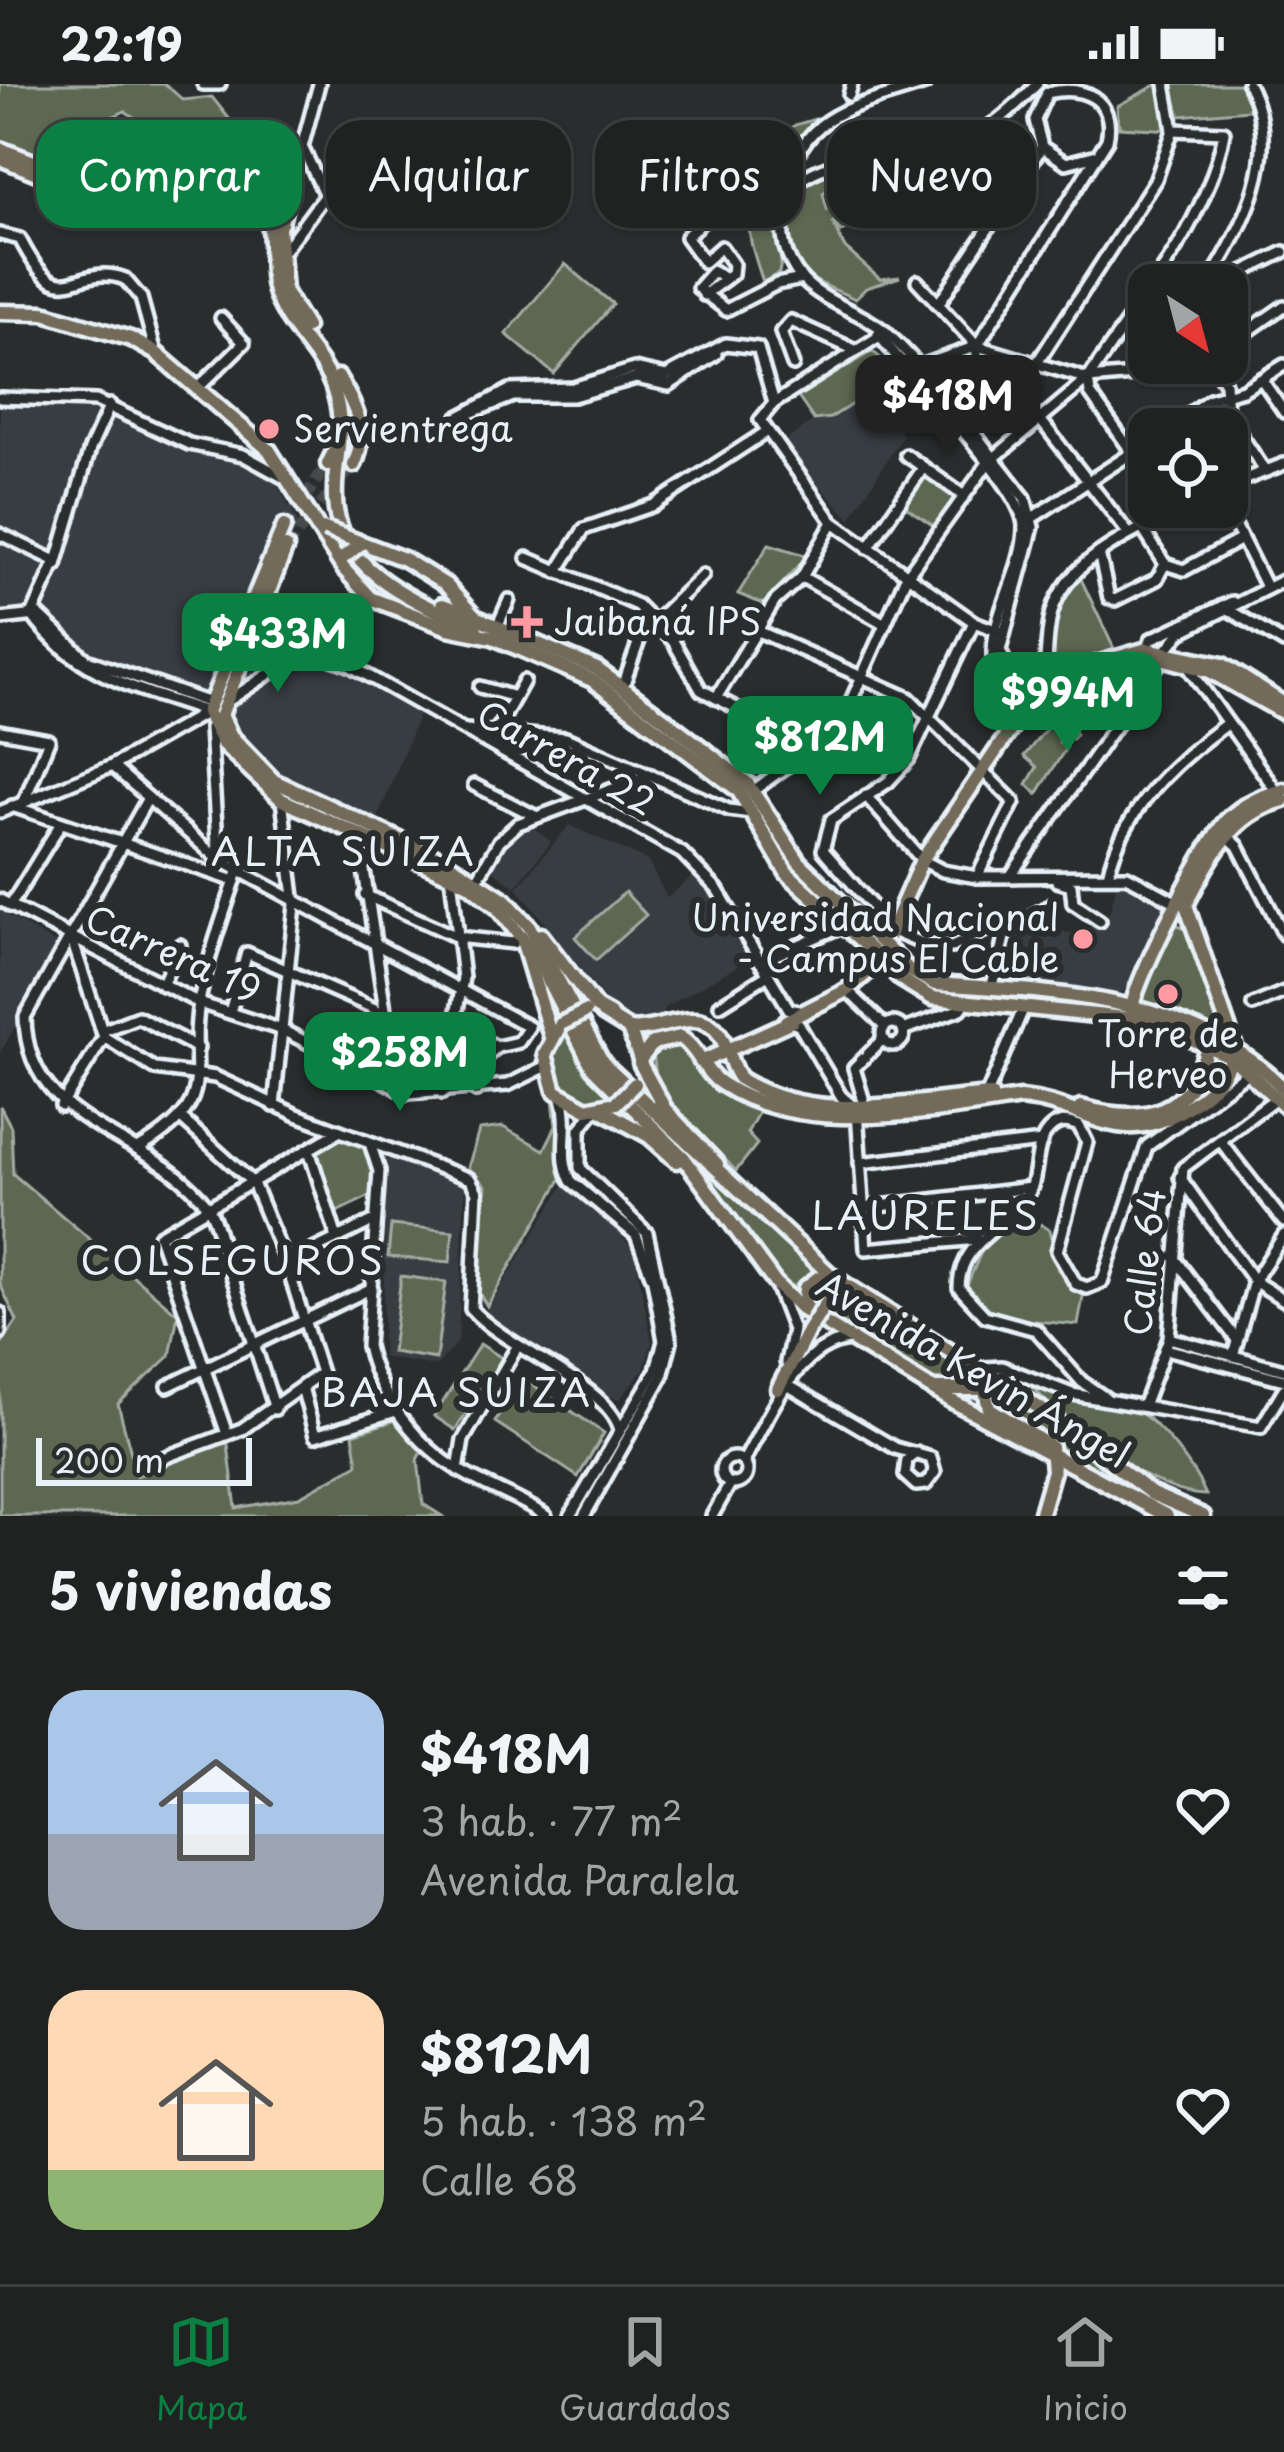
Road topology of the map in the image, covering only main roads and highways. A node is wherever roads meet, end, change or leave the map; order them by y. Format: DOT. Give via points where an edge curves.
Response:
graph roads {
  1 [pos="0,154"];
  2 [pos="36,172"];
  3 [pos="269,228"];
  4 [pos="280,230"];
  5 [pos="0,312"];
  6 [pos="338,376"];
  7 [pos="342,428"];
  8 [pos="328,464"];
  9 [pos="354,465"];
  10 [pos="284,526"];
  11 [pos="320,526"];
  12 [pos="365,544"];
  13 [pos="286,547"];
  14 [pos="344,563"];
  15 [pos="475,617"];
  16 [pos="495,632"];
  17 [pos="232,646"];
  18 [pos="247,654"];
  19 [pos="1164,655"];
  20 [pos="225,669"];
  21 [pos="239,675"];
  22 [pos="619,686"];
  23 [pos="214,706"];
  24 [pos="1284,709"];
  25 [pos="1282,797"];
  26 [pos="1166,929"];
  27 [pos="1194,929"];
  28 [pos="525,931"];
  29 [pos="878,945"];
  30 [pos="905,975"];
  31 [pos="1132,1012"];
  32 [pos="610,1015"];
  33 [pos="629,1029"];
  34 [pos="551,1036"];
  35 [pos="1207,1045"];
  36 [pos="727,1051"];
  37 [pos="1233,1052"];
  38 [pos="640,1061"];
  39 [pos="700,1062"];
  40 [pos="1202,1069"];
  41 [pos="1223,1077"];
  42 [pos="1281,1098"];
  43 [pos="598,1109"];
  44 [pos="859,1109"];
  45 [pos="728,1180"];
  46 [pos="704,1182"];
  47 [pos="836,1287"];
  48 [pos="825,1325"];
  49 [pos="987,1378"];
  50 [pos="783,1388"];
  51 [pos="933,1389"];
  52 [pos="1054,1459"];
  53 [pos="1040,1516"];
  54 [pos="1167,1516"];
  55 [pos="1203,1516"];
  1 -- 2 [label="main road"];
  3 -- 7 [label="main road" via="276,294 331,379"];
  4 -- 6 [label="main road" via="291,305"];
  5 -- 11 [label="main road" via="44,314 156,353 259,439"];
  6 -- 9 [label="main road" via="359,418"];
  6 -- 15 [label="main road" via="350,437 341,497 348,528 378,571"];
  7 -- 8 [label="main road"];
  7 -- 16 [label="main road" via="334,498 360,560 384,583"];
  10 -- 17 [label="main road"];
  11 -- 12 [label="main road, bridge"];
  11 -- 14 [label="main road"];
  12 -- 14 [label="main road, bridge"];
  12 -- 15 [label="main road" via="446,585"];
  13 -- 18 [label="main road"];
  14 -- 16 [label="main road" via="380,604 448,628"];
  15 -- 16 [label="main road"];
  16 -- 22 [label="main road"];
  17 -- 18 [label="main road"];
  17 -- 20 [label="main road"];
  18 -- 21 [label="main road"];
  19 -- 24 [label="main road"];
  19 -- 24 [label="main road" via="1222,665"];
  19 -- 29 [label="main road" via="1146,653 1042,684 922,860 895,932"];
  20 -- 21 [label="main road"];
  20 -- 23 [label="main road"];
  21 -- 23 [label="main road"];
  22 -- 29 [label="main road" via="753,790 799,862"];
  22 -- 29 [label="main road" via="738,790 774,858 842,926"];
  23 -- 28 [label="main road, Avenida Kevin Ángel" via="274,781 478,878"];
  23 -- 28 [label="main road, Avenida Kevin Ángel" via="210,728 282,800 482,893"];
  25 -- 26 [label="main road" via="1244,806 1218,829"];
  25 -- 27 [label="main road" via="1249,813 1227,836 1186,905"];
  26 -- 27 [label="main road" via="1181,921"];
  26 -- 31 [label="main road"];
  27 -- 37 [label="main road"];
  28 -- 32 [label="main road"];
  28 -- 34 [label="main road"];
  28 -- 45 [label="main road, Avenida Kevin Ángel" via="603,1063"];
  28 -- 46 [label="main road, Avenida Kevin Ángel" via="588,1061"];
  29 -- 30 [label="main road, bridge"];
  29 -- 36 [label="main road" via="847,990"];
  30 -- 31 [label="main road"];
  30 -- 31 [label="main road" via="924,995"];
  31 -- 35 [label="main road"];
  31 -- 37 [label="main road" via="1169,1015"];
  32 -- 33 [label="main road"];
  32 -- 34 [label="main road, bridge" via="585,1012"];
  33 -- 36 [label="main road" via="695,1019 712,1026"];
  33 -- 38 [label="main road"];
  34 -- 43 [label="main road" via="546,1071 562,1098"];
  35 -- 37 [label="main road"];
  35 -- 40 [label="main road"];
  36 -- 39 [label="main road"];
  36 -- 44 [label="main road" via="750,1086"];
  37 -- 41 [label="main road"];
  37 -- 42 [label="main road"];
  37 -- 42 [label="main road"];
  38 -- 39 [label="main road" via="670,1035 690,1043"];
  38 -- 43 [label="main road, bridge" via="635,1084"];
  38 -- 45 [label="main road" via="665,1109"];
  39 -- 44 [label="main road" via="747,1096"];
  40 -- 41 [label="main road"];
  40 -- 44 [label="main road" via="1194,1085 1142,1117 1032,1092"];
  41 -- 44 [label="main road" via="1168,1120 1143,1128 1106,1126 1020,1098"];
  43 -- 46 [label="main road" via="649,1136"];
  45 -- 47 [label="main road, Avenida Kevin Ángel"];
  46 -- 48 [label="main road, Avenida Kevin Ángel" via="775,1283"];
  47 -- 48 [label="main road" via="818,1278 805,1288 804,1304"];
  47 -- 49 [label="main road, Avenida Kevin Ángel"];
  47 -- 50 [label="main road, bridge"];
  48 -- 51 [label="main road, Avenida Kevin Ángel"];
  49 -- 51 [label="main road"];
  49 -- 52 [label="main road" via="989,1408 1043,1438"];
  49 -- 55 [label="main road, Avenida Kevin Ángel" via="1152,1494"];
  51 -- 52 [label="main road, Avenida Kevin Ángel"];
  52 -- 53 [label="main road"];
  52 -- 54 [label="main road, Avenida Kevin Ángel"];
}
